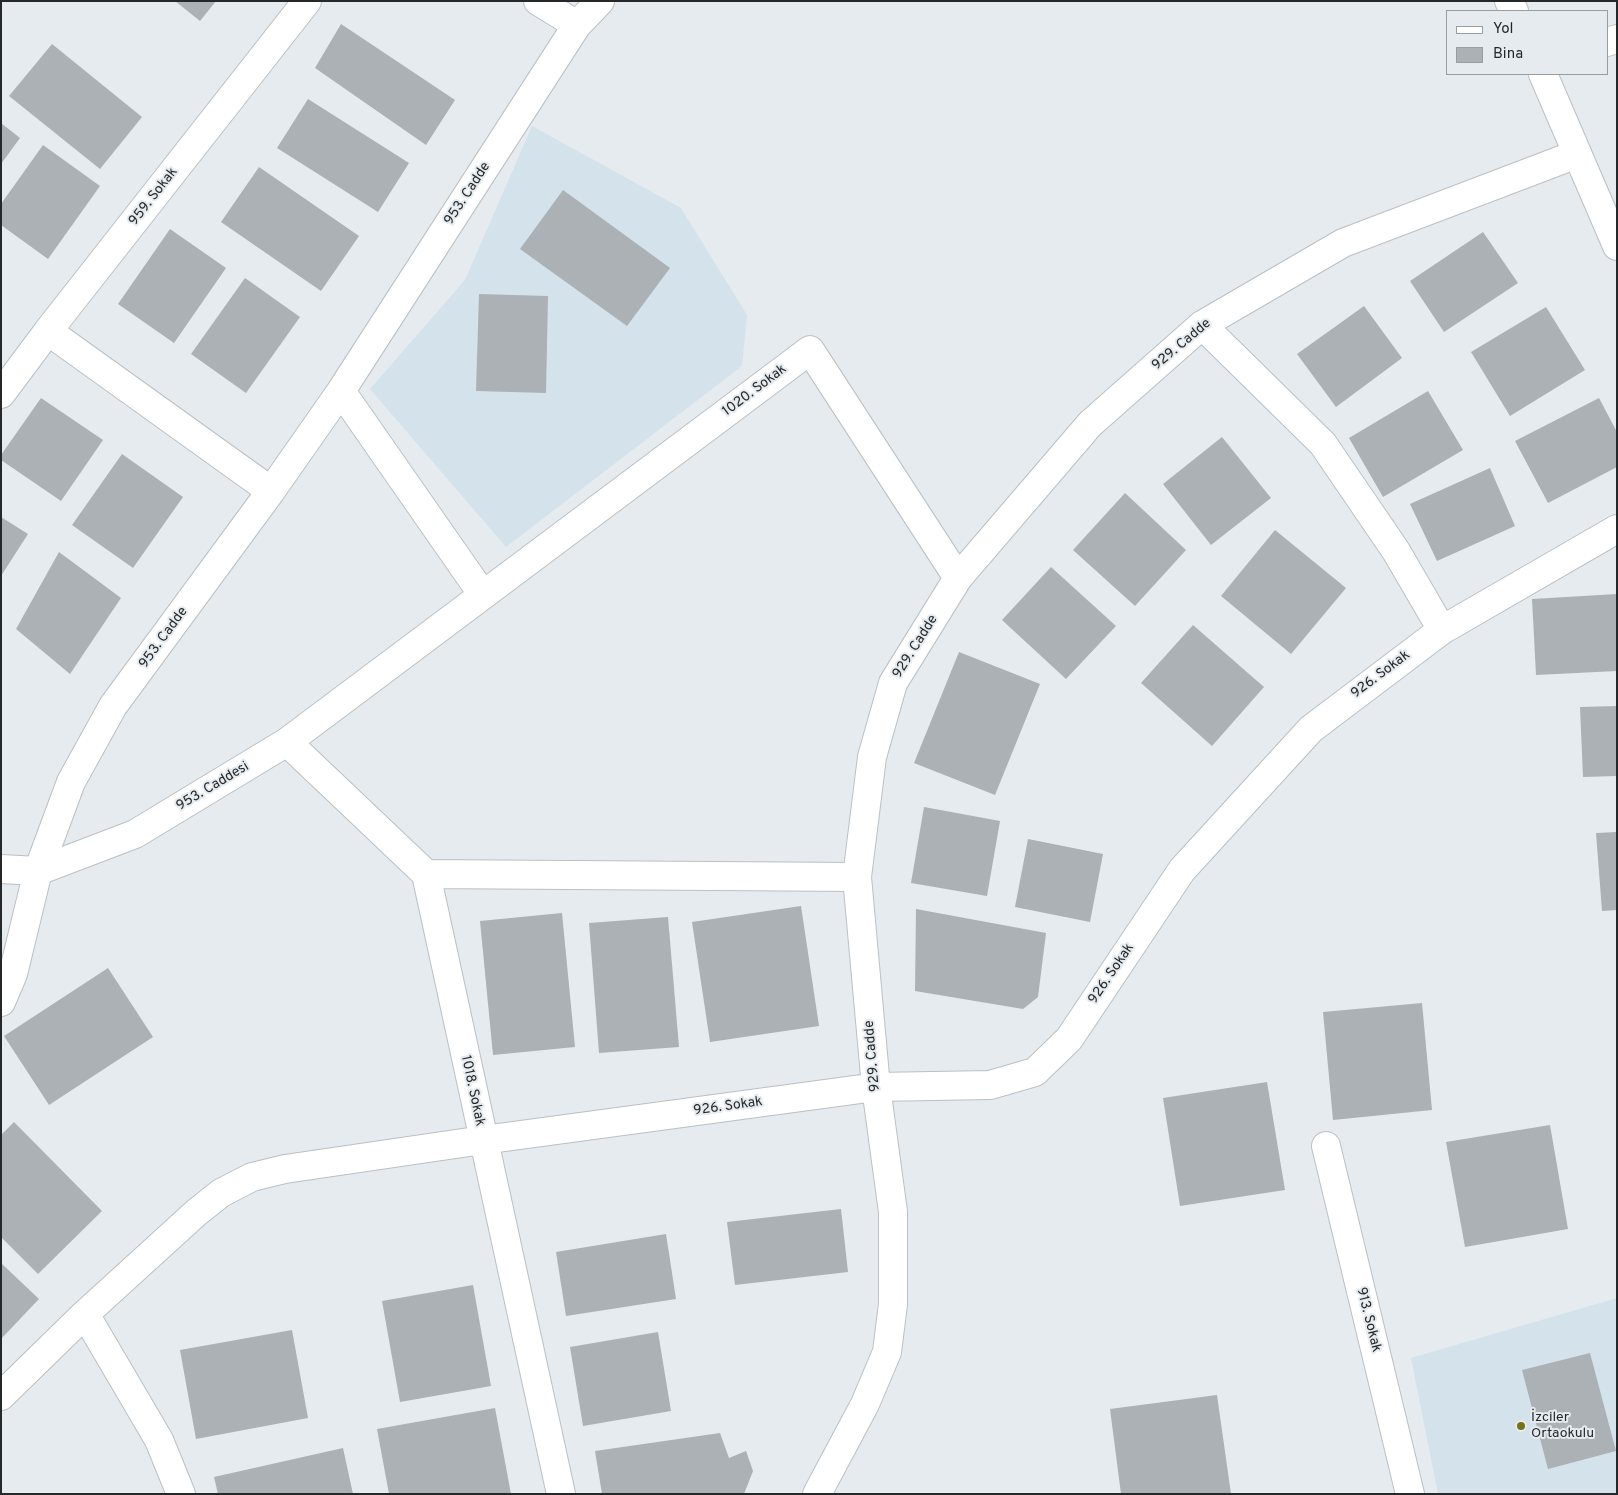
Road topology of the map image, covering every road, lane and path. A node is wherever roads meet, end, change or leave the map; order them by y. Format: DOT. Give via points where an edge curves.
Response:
graph roads {
  1 [pos="307,1"];
  2 [pos="538,1"];
  3 [pos="600,1"];
  4 [pos="577,25"];
  5 [pos="1543,75"];
  6 [pos="1577,154"];
  7 [pos="1617,246"];
  8 [pos="1202,325"];
  9 [pos="48,331"];
  10 [pos="341,391"];
  11 [pos="1,394"];
  12 [pos="271,491"];
  13 [pos="1617,529"];
  14 [pos="958,578"];
  15 [pos="483,595"];
  16 [pos="1442,630"];
  17 [pos="287,742"];
  18 [pos="1,868"];
  19 [pos="38,871"];
  20 [pos="426,874"];
  21 [pos="857,877"];
  22 [pos="1,1002"];
  23 [pos="876,1088"];
  24 [pos="483,1140"];
  25 [pos="1326,1146"];
  26 [pos="85,1314"];
  27 [pos="1,1396"];
  28 [pos="180,1494"];
  29 [pos="561,1494"];
  30 [pos="817,1494"];
  31 [pos="1410,1494"];
  1 -- 9 [label="street, 959. Sokak"];
  2 -- 4 [label="street"];
  3 -- 4 [label="street, 953. Cadde"];
  4 -- 10 [label="street, 953. Cadde"];
  5 -- 6 [label="street"];
  6 -- 7 [label="street"];
  6 -- 8 [label="street, 929. Cadde" via="1343,243"];
  8 -- 14 [label="street, 929. Cadde" via="1090,424"];
  8 -- 16 [label="street" via="1323,444 1396,551"];
  9 -- 11 [label="street, 959. Sokak"];
  9 -- 12 [label="street"];
  10 -- 12 [label="street, 953. Cadde"];
  10 -- 15 [label="street"];
  12 -- 19 [label="street, 953. Cadde" via="113,706 70,782"];
  13 -- 16 [label="street, 926. Sokak"];
  14 -- 15 [label="street, 1020. Sokak" via="810,350"];
  14 -- 21 [label="street, 929. Cadde" via="893,684 872,757"];
  15 -- 17 [label="street, 953. Caddesi"];
  16 -- 23 [label="street, 926. Sokak" via="1311,729 1182,870 1069,1039 1035,1072 990,1085"];
  17 -- 19 [label="street, 953. Caddesi" via="135,834"];
  17 -- 20 [label="street"];
  18 -- 19 [label="street"];
  19 -- 22 [label="street" via="13,974"];
  20 -- 21 [label="street"];
  20 -- 24 [label="street, 1018. Sokak"];
  21 -- 23 [label="street, 929. Cadde"];
  23 -- 24 [label="street, 926. Sokak"];
  23 -- 30 [label="street, 929. Cadde" via="893,1212 894,1304 887,1352"];
  24 -- 26 [label="street, 926. Sokak" via="285,1169 252,1177 221,1193 196,1212"];
  24 -- 29 [label="street, 1018. Sokak"];
  25 -- 31 [label="street, 913. Sokak"];
  26 -- 27 [label="street, 926. Sokak"];
  26 -- 28 [label="street" via="159,1440"];
}
